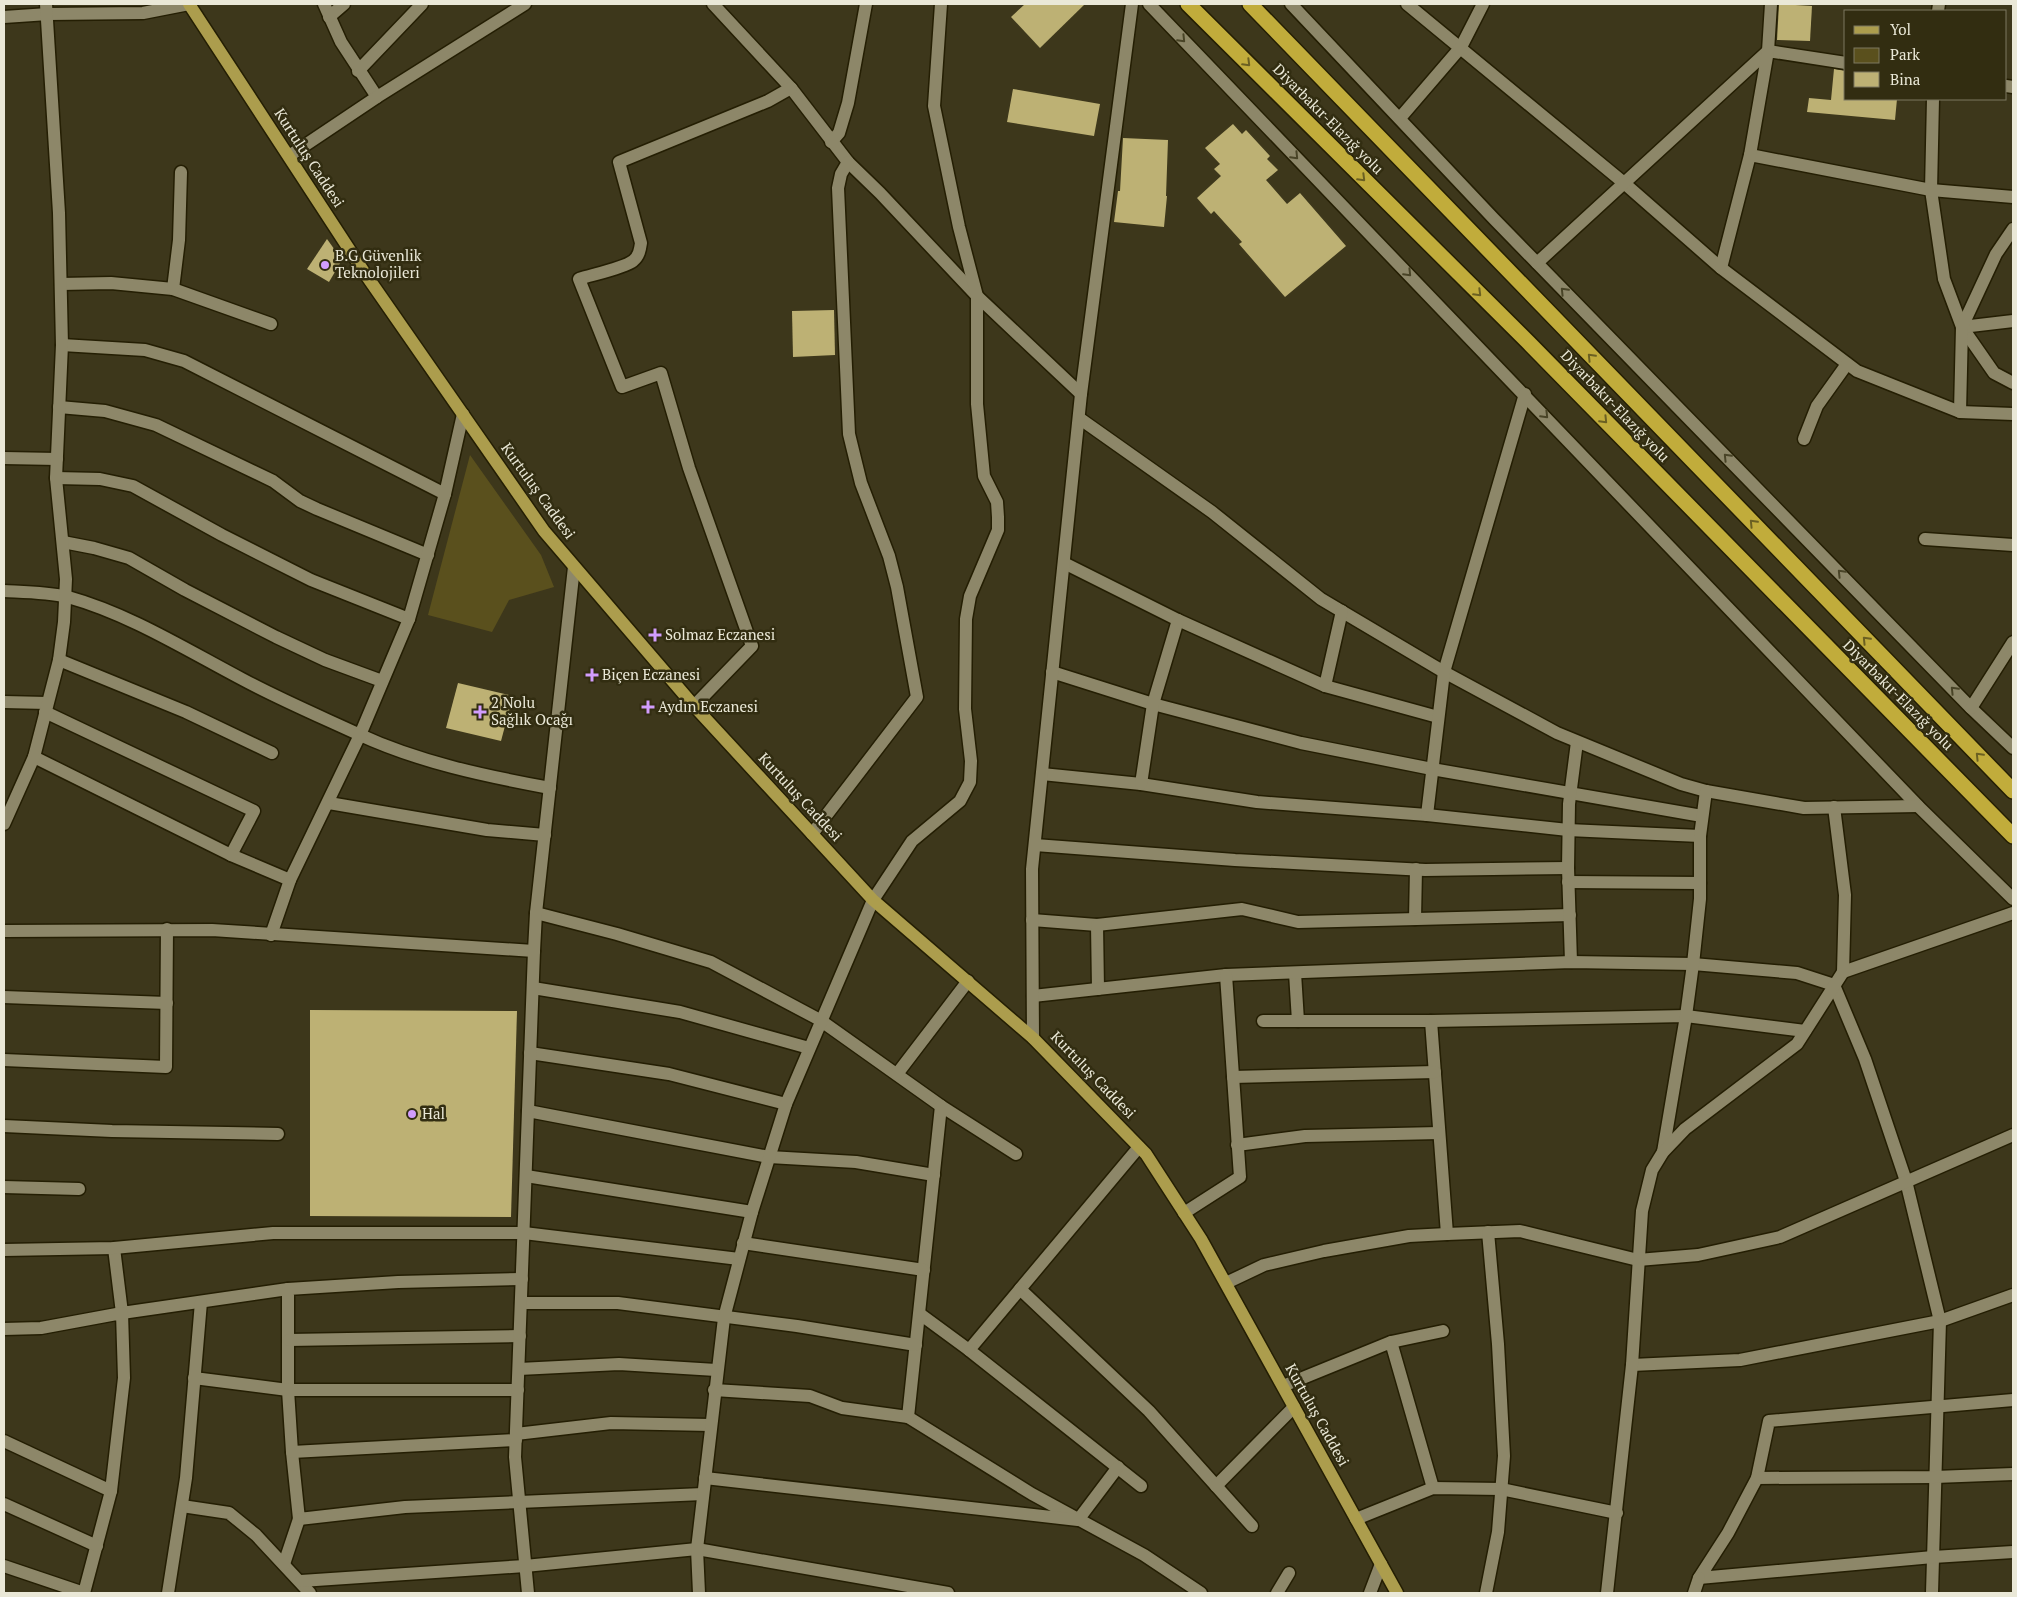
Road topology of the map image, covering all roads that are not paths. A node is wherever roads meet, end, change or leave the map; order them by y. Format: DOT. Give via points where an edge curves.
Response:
graph roads {
  1 [pos="189,4"];
  2 [pos="324,4"];
  3 [pos="344,4"];
  4 [pos="422,4"];
  5 [pos="525,4"];
  6 [pos="714,4"];
  7 [pos="866,4"];
  8 [pos="941,4"];
  9 [pos="1132,4"];
  10 [pos="1149,4"];
  11 [pos="1188,4"];
  12 [pos="1250,4"];
  13 [pos="1291,4"];
  14 [pos="1407,4"];
  15 [pos="1483,4"];
  16 [pos="1771,4"];
  17 [pos="47,9"];
  18 [pos="329,16"];
  19 [pos="4,17"];
  20 [pos="1461,47"];
  21 [pos="1768,51"];
  22 [pos="1844,63"];
  23 [pos="358,71"];
  24 [pos="791,88"];
  25 [pos="377,97"];
  26 [pos="1933,100"];
  27 [pos="1400,118"];
  28 [pos="831,142"];
  29 [pos="1750,155"];
  30 [pos="289,156"];
  31 [pos="848,162"];
  32 [pos="181,172"];
  33 [pos="1624,183"];
  34 [pos="1931,190"];
  35 [pos="2013,196"];
  36 [pos="2013,229"];
  37 [pos="1537,262"];
  38 [pos="1721,268"];
  39 [pos="60,284"];
  40 [pos="173,289"];
  41 [pos="978,296"];
  42 [pos="2013,322"];
  43 [pos="271,324"];
  44 [pos="1962,328"];
  45 [pos="62,345"];
  46 [pos="1847,364"];
  47 [pos="2013,383"];
  48 [pos="1081,394"];
  49 [pos="1525,394"];
  50 [pos="59,407"];
  51 [pos="1960,412"];
  52 [pos="463,414"];
  53 [pos="2013,414"];
  54 [pos="1079,418"];
  55 [pos="1804,439"];
  56 [pos="4,458"];
  57 [pos="57,459"];
  58 [pos="56,478"];
  59 [pos="445,494"];
  60 [pos="1925,539"];
  61 [pos="63,542"];
  62 [pos="2013,545"];
  63 [pos="428,555"];
  64 [pos="1064,563"];
  65 [pos="574,567"];
  66 [pos="4,591"];
  67 [pos="66,597"];
  68 [pos="1342,611"];
  69 [pos="408,619"];
  70 [pos="1178,620"];
  71 [pos="2013,642"];
  72 [pos="58,660"];
  73 [pos="1052,672"];
  74 [pos="1444,672"];
  75 [pos="382,681"];
  76 [pos="1325,686"];
  77 [pos="4,702"];
  78 [pos="1153,704"];
  79 [pos="694,706"];
  80 [pos="46,708"];
  81 [pos="1971,708"];
  82 [pos="1438,717"];
  83 [pos="360,735"];
  84 [pos="1577,742"];
  85 [pos="2013,748"];
  86 [pos="272,753"];
  87 [pos="34,757"];
  88 [pos="1432,769"];
  89 [pos="1042,774"];
  90 [pos="1141,784"];
  91 [pos="550,788"];
  92 [pos="1706,791"];
  93 [pos="2013,792"];
  94 [pos="1570,794"];
  95 [pos="329,803"];
  96 [pos="1918,806"];
  97 [pos="1834,807"];
  98 [pos="1427,815"];
  99 [pos="1702,816"];
  100 [pos="4,824"];
  101 [pos="1568,830"];
  102 [pos="812,834"];
  103 [pos="545,835"];
  104 [pos="1700,836"];
  105 [pos="2013,836"];
  106 [pos="1034,844"];
  107 [pos="231,855"];
  108 [pos="1568,868"];
  109 [pos="1416,869"];
  110 [pos="290,880"];
  111 [pos="1568,882"];
  112 [pos="1700,883"];
  113 [pos="2013,899"];
  114 [pos="873,900"];
  115 [pos="536,913"];
  116 [pos="2013,913"];
  117 [pos="1570,915"];
  118 [pos="1415,919"];
  119 [pos="1032,920"];
  120 [pos="1097,925"];
  121 [pos="167,929"];
  122 [pos="4,931"];
  123 [pos="271,935"];
  124 [pos="534,951"];
  125 [pos="1572,962"];
  126 [pos="1692,964"];
  127 [pos="1843,972"];
  128 [pos="1295,973"];
  129 [pos="1226,975"];
  130 [pos="968,981"];
  131 [pos="1834,985"];
  132 [pos="533,988"];
  133 [pos="1098,989"];
  134 [pos="1033,996"];
  135 [pos="4,997"];
  136 [pos="166,1003"];
  137 [pos="1686,1016"];
  138 [pos="820,1020"];
  139 [pos="1263,1021"];
  140 [pos="1298,1021"];
  141 [pos="1431,1021"];
  142 [pos="1805,1030"];
  143 [pos="1033,1038"];
  144 [pos="809,1048"];
  145 [pos="530,1053"];
  146 [pos="4,1060"];
  147 [pos="1435,1072"];
  148 [pos="897,1074"];
  149 [pos="1233,1077"];
  150 [pos="786,1104"];
  151 [pos="941,1106"];
  152 [pos="528,1111"];
  153 [pos="4,1126"];
  154 [pos="1439,1133"];
  155 [pos="278,1134"];
  156 [pos="2013,1136"];
  157 [pos="1238,1145"];
  158 [pos="1139,1147"];
  159 [pos="1663,1152"];
  160 [pos="1016,1154"];
  161 [pos="769,1157"];
  162 [pos="934,1175"];
  163 [pos="526,1176"];
  164 [pos="1906,1181"];
  165 [pos="4,1187"];
  166 [pos="79,1189"];
  167 [pos="752,1212"];
  168 [pos="1184,1213"];
  169 [pos="1488,1232"];
  170 [pos="524,1233"];
  171 [pos="1447,1234"];
  172 [pos="743,1243"];
  173 [pos="114,1248"];
  174 [pos="4,1250"];
  175 [pos="739,1259"];
  176 [pos="1638,1260"];
  177 [pos="924,1270"];
  178 [pos="522,1279"];
  179 [pos="1226,1283"];
  180 [pos="288,1289"];
  181 [pos="1020,1289"];
  182 [pos="2013,1295"];
  183 [pos="201,1302"];
  184 [pos="521,1303"];
  185 [pos="122,1313"];
  186 [pos="920,1314"];
  187 [pos="724,1318"];
  188 [pos="1940,1321"];
  189 [pos="4,1329"];
  190 [pos="1444,1331"];
  191 [pos="520,1336"];
  192 [pos="289,1340"];
  193 [pos="1391,1342"];
  194 [pos="916,1345"];
  195 [pos="969,1350"];
  196 [pos="1632,1366"];
  197 [pos="518,1369"];
  198 [pos="716,1370"];
  199 [pos="194,1378"];
  200 [pos="1283,1386"];
  201 [pos="288,1390"];
  202 [pos="518,1390"];
  203 [pos="714,1390"];
  204 [pos="2013,1400"];
  205 [pos="1937,1406"];
  206 [pos="1294,1407"];
  207 [pos="908,1417"];
  208 [pos="710,1425"];
  209 [pos="516,1437"];
  210 [pos="4,1441"];
  211 [pos="292,1452"];
  212 [pos="1118,1467"];
  213 [pos="2013,1474"];
  214 [pos="1935,1477"];
  215 [pos="705,1478"];
  216 [pos="1757,1478"];
  217 [pos="1141,1486"];
  218 [pos="1216,1486"];
  219 [pos="1433,1488"];
  220 [pos="1502,1489"];
  221 [pos="111,1491"];
  222 [pos="703,1494"];
  223 [pos="520,1502"];
  224 [pos="4,1504"];
  225 [pos="182,1506"];
  226 [pos="1617,1513"];
  227 [pos="299,1519"];
  228 [pos="1356,1519"];
  229 [pos="1078,1520"];
  230 [pos="1252,1526"];
  231 [pos="96,1546"];
  232 [pos="697,1549"];
  233 [pos="2013,1552"];
  234 [pos="1933,1557"];
  235 [pos="284,1564"];
  236 [pos="1381,1564"];
  237 [pos="4,1566"];
  238 [pos="525,1566"];
  239 [pos="1288,1573"];
  240 [pos="1699,1578"];
  241 [pos="300,1581"];
  242 [pos="84,1593"];
  243 [pos="168,1593"];
  244 [pos="310,1593"];
  245 [pos="528,1593"];
  246 [pos="699,1593"];
  247 [pos="948,1593"];
  248 [pos="1201,1593"];
  249 [pos="1277,1593"];
  250 [pos="1370,1593"];
  251 [pos="1397,1593"];
  252 [pos="1486,1593"];
  253 [pos="1607,1593"];
  254 [pos="1694,1593"];
  255 [pos="1932,1593"];
  1 -- 17 [label="street" via="143,13"];
  1 -- 30 [label="main road, Kurtuluş Caddesi"];
  2 -- 18 [label="street"];
  3 -- 18 [label="street"];
  4 -- 23 [label="street"];
  5 -- 25 [label="street"];
  6 -- 24 [label="street"];
  7 -- 28 [label="street" via="848,103 839,133"];
  8 -- 41 [label="street" via="934,106 959,227"];
  9 -- 48 [label="street"];
  10 -- 49 [label="street, one-way"];
  11 -- 105 [label="highway, Diyarbakır-Elazığ yolu, one-way" via="1528,342"];
  93 -- 12 [label="highway, Diyarbakır-Elazığ yolu, one-way"];
  13 -- 27 [label="street"];
  14 -- 20 [label="street"];
  15 -- 20 [label="street"];
  16 -- 21 [label="street"];
  17 -- 19 [label="street"];
  17 -- 39 [label="street"];
  18 -- 23 [label="street"];
  20 -- 27 [label="street"];
  20 -- 33 [label="street"];
  21 -- 22 [label="street"];
  21 -- 29 [label="street"];
  21 -- 33 [label="street"];
  23 -- 25 [label="street"];
  24 -- 28 [label="street"];
  24 -- 79 [label="street" via="768,101 619,162 641,243 638,255 628,264 579,279 622,387 660,372 689,468 752,646"];
  25 -- 30 [label="street"];
  26 -- 34 [label="street"];
  27 -- 37 [label="street"];
  28 -- 31 [label="street"];
  29 -- 34 [label="street"];
  29 -- 38 [label="street"];
  30 -- 52 [label="main road, Kurtuluş Caddesi" via="366,275"];
  31 -- 41 [label="street"];
  31 -- 102 [label="street" via="838,188 849,434 861,483 889,556 917,697"];
  32 -- 40 [label="street" via="179,240"];
  33 -- 37 [label="street"];
  33 -- 38 [label="street"];
  34 -- 35 [label="street"];
  34 -- 44 [label="street" via="1944,279"];
  36 -- 44 [label="street" via="1996,254"];
  81 -- 37 [label="street, one-way"];
  38 -- 46 [label="street"];
  39 -- 40 [label="street" via="111,283"];
  39 -- 45 [label="street"];
  40 -- 43 [label="street"];
  41 -- 48 [label="street"];
  41 -- 114 [label="street" via="977,404 984,476 997,502 998,530 970,596 966,619 970,782 960,801 912,842"];
  42 -- 44 [label="street"];
  44 -- 47 [label="street" via="1994,373"];
  44 -- 51 [label="street"];
  45 -- 50 [label="street"];
  45 -- 59 [label="street" via="145,350 184,361"];
  46 -- 51 [label="street" via="1857,371"];
  46 -- 55 [label="street" via="1817,406"];
  48 -- 54 [label="street"];
  49 -- 74 [label="street"];
  49 -- 96 [label="street, one-way"];
  50 -- 57 [label="street"];
  50 -- 63 [label="street" via="105,411 156,425 273,481 317,509"];
  51 -- 53 [label="street"];
  52 -- 59 [label="street"];
  52 -- 65 [label="main road, Kurtuluş Caddesi" via="544,531"];
  54 -- 64 [label="street"];
  54 -- 68 [label="street" via="1212,512 1321,599"];
  56 -- 57 [label="street"];
  57 -- 58 [label="street"];
  58 -- 61 [label="street"];
  58 -- 69 [label="street" via="100,479 133,486 311,580"];
  59 -- 63 [label="street"];
  60 -- 62 [label="street"];
  61 -- 67 [label="street"];
  61 -- 75 [label="street" via="130,558 276,637"];
  63 -- 69 [label="street"];
  64 -- 70 [label="street"];
  64 -- 73 [label="street"];
  65 -- 79 [label="main road, Kurtuluş Caddesi"];
  65 -- 91 [label="street"];
  66 -- 67 [label="street"];
  67 -- 72 [label="street"];
  67 -- 83 [label="street" via="126,618 252,684"];
  68 -- 74 [label="street"];
  68 -- 76 [label="street"];
  69 -- 75 [label="street"];
  70 -- 76 [label="street"];
  70 -- 78 [label="street"];
  71 -- 81 [label="street"];
  72 -- 80 [label="street"];
  72 -- 86 [label="street" via="186,712"];
  73 -- 78 [label="street"];
  73 -- 89 [label="street"];
  74 -- 82 [label="street"];
  74 -- 84 [label="street"];
  75 -- 83 [label="street"];
  76 -- 82 [label="street"];
  77 -- 80 [label="street"];
  78 -- 88 [label="street" via="1301,742"];
  78 -- 90 [label="street"];
  79 -- 102 [label="main road, Kurtuluş Caddesi"];
  80 -- 87 [label="street"];
  80 -- 107 [label="street" via="254,811"];
  81 -- 85 [label="street"];
  82 -- 88 [label="street"];
  83 -- 91 [label="street" via="449,766"];
  83 -- 95 [label="street"];
  84 -- 92 [label="street"];
  84 -- 94 [label="street"];
  87 -- 100 [label="street"];
  87 -- 107 [label="street"];
  88 -- 94 [label="street"];
  88 -- 98 [label="street"];
  89 -- 90 [label="street"];
  89 -- 106 [label="street"];
  90 -- 98 [label="street" via="1257,802"];
  91 -- 103 [label="street"];
  92 -- 97 [label="street" via="1804,808"];
  92 -- 99 [label="street"];
  94 -- 99 [label="street"];
  94 -- 101 [label="street"];
  95 -- 103 [label="street" via="487,830"];
  95 -- 110 [label="street"];
  96 -- 97 [label="street"];
  96 -- 113 [label="street"];
  97 -- 127 [label="street" via="1845,895"];
  98 -- 101 [label="street"];
  99 -- 104 [label="street"];
  101 -- 104 [label="street"];
  101 -- 108 [label="street"];
  102 -- 114 [label="main road, Kurtuluş Caddesi"];
  103 -- 115 [label="street"];
  104 -- 112 [label="street"];
  106 -- 109 [label="street" via="1235,860"];
  106 -- 119 [label="street"];
  107 -- 110 [label="street"];
  108 -- 109 [label="street"];
  108 -- 111 [label="street"];
  109 -- 118 [label="street"];
  110 -- 123 [label="street"];
  111 -- 112 [label="street"];
  111 -- 117 [label="street"];
  112 -- 126 [label="street"];
  114 -- 130 [label="main road, Kurtuluş Caddesi"];
  114 -- 138 [label="street"];
  115 -- 124 [label="street"];
  115 -- 138 [label="street" via="710,962"];
  116 -- 127 [label="street"];
  117 -- 118 [label="street"];
  117 -- 125 [label="street"];
  118 -- 120 [label="street" via="1298,922 1242,909"];
  119 -- 120 [label="street"];
  119 -- 134 [label="street"];
  120 -- 133 [label="street"];
  121 -- 122 [label="street"];
  121 -- 123 [label="street"];
  121 -- 136 [label="street"];
  123 -- 124 [label="street"];
  124 -- 132 [label="street"];
  125 -- 126 [label="street"];
  125 -- 128 [label="street"];
  126 -- 131 [label="street" via="1797,973"];
  126 -- 137 [label="street"];
  127 -- 131 [label="street"];
  128 -- 129 [label="street"];
  128 -- 140 [label="street"];
  129 -- 133 [label="street"];
  129 -- 149 [label="street"];
  130 -- 143 [label="main road, Kurtuluş Caddesi"];
  130 -- 148 [label="street"];
  131 -- 142 [label="street"];
  131 -- 164 [label="street" via="1865,1059"];
  132 -- 144 [label="street" via="680,1012"];
  132 -- 145 [label="street"];
  133 -- 134 [label="street"];
  134 -- 143 [label="street"];
  135 -- 136 [label="street"];
  136 -- 146 [label="street" via="166,1068"];
  137 -- 141 [label="street"];
  137 -- 142 [label="street"];
  137 -- 159 [label="street"];
  138 -- 144 [label="street"];
  138 -- 148 [label="street"];
  139 -- 140 [label="street"];
  140 -- 141 [label="street"];
  141 -- 147 [label="street"];
  142 -- 159 [label="street" via="1797,1044 1685,1129"];
  143 -- 158 [label="main road, Kurtuluş Caddesi"];
  144 -- 150 [label="street"];
  145 -- 150 [label="street" via="668,1074"];
  145 -- 152 [label="street"];
  147 -- 149 [label="street"];
  147 -- 154 [label="street"];
  148 -- 151 [label="street"];
  149 -- 157 [label="street"];
  150 -- 161 [label="street"];
  151 -- 160 [label="street"];
  151 -- 162 [label="street"];
  152 -- 161 [label="street"];
  152 -- 163 [label="street"];
  153 -- 155 [label="street"];
  154 -- 157 [label="street" via="1305,1136"];
  154 -- 171 [label="street"];
  156 -- 164 [label="street"];
  157 -- 168 [label="street" via="1240,1177"];
  158 -- 168 [label="main road, Kurtuluş Caddesi"];
  158 -- 181 [label="street"];
  159 -- 176 [label="street" via="1652,1170 1642,1211"];
  161 -- 162 [label="street" via="856,1162"];
  161 -- 167 [label="street"];
  162 -- 177 [label="street"];
  163 -- 167 [label="street"];
  163 -- 170 [label="street"];
  164 -- 176 [label="street" via="1780,1237 1698,1256"];
  164 -- 188 [label="street"];
  165 -- 166 [label="street"];
  167 -- 172 [label="street"];
  168 -- 179 [label="main road, Kurtuluş Caddesi"];
  169 -- 171 [label="street"];
  169 -- 176 [label="street" via="1520,1230"];
  169 -- 220 [label="street" via="1498,1344 1504,1456"];
  170 -- 173 [label="street" via="273,1233"];
  170 -- 175 [label="street"];
  170 -- 178 [label="street"];
  171 -- 179 [label="street" via="1409,1236 1324,1251 1264,1265"];
  172 -- 175 [label="street"];
  172 -- 177 [label="street"];
  173 -- 174 [label="street"];
  173 -- 185 [label="street"];
  175 -- 187 [label="street"];
  176 -- 196 [label="street"];
  177 -- 186 [label="street"];
  178 -- 180 [label="street"];
  178 -- 184 [label="street"];
  179 -- 200 [label="main road, Kurtuluş Caddesi"];
  180 -- 183 [label="street"];
  180 -- 192 [label="street"];
  181 -- 195 [label="street"];
  181 -- 218 [label="street" via="1149,1411"];
  182 -- 188 [label="street"];
  183 -- 185 [label="street"];
  183 -- 199 [label="street"];
  184 -- 187 [label="street" via="618,1303"];
  184 -- 191 [label="street"];
  185 -- 189 [label="street" via="40,1328"];
  185 -- 221 [label="street" via="124,1378"];
  186 -- 194 [label="street"];
  186 -- 195 [label="street"];
  187 -- 194 [label="street"];
  187 -- 198 [label="street"];
  188 -- 196 [label="street" via="1740,1360"];
  188 -- 205 [label="street"];
  190 -- 193 [label="street"];
  191 -- 192 [label="street"];
  191 -- 197 [label="street"];
  192 -- 201 [label="street"];
  193 -- 200 [label="street"];
  193 -- 219 [label="street"];
  194 -- 207 [label="street"];
  195 -- 212 [label="street"];
  196 -- 226 [label="street"];
  197 -- 198 [label="street" via="619,1364"];
  197 -- 202 [label="street"];
  198 -- 203 [label="street"];
  199 -- 201 [label="street"];
  199 -- 225 [label="street"];
  200 -- 206 [label="main road, Kurtuluş Caddesi"];
  201 -- 202 [label="street"];
  201 -- 211 [label="street"];
  202 -- 209 [label="street"];
  203 -- 207 [label="street" via="810,1396 842,1408"];
  203 -- 208 [label="street"];
  204 -- 205 [label="street"];
  205 -- 214 [label="street"];
  205 -- 216 [label="street" via="1769,1420"];
  206 -- 218 [label="street"];
  206 -- 228 [label="main road, Kurtuluş Caddesi"];
  207 -- 229 [label="street"];
  208 -- 209 [label="street" via="610,1423"];
  208 -- 215 [label="street"];
  209 -- 211 [label="street"];
  209 -- 223 [label="street"];
  210 -- 221 [label="street"];
  211 -- 227 [label="street"];
  212 -- 217 [label="street"];
  212 -- 229 [label="street"];
  213 -- 214 [label="street"];
  214 -- 216 [label="street"];
  214 -- 234 [label="street"];
  215 -- 222 [label="street"];
  215 -- 229 [label="street"];
  216 -- 240 [label="street" via="1728,1533"];
  218 -- 230 [label="street"];
  219 -- 220 [label="street"];
  219 -- 228 [label="street"];
  220 -- 226 [label="street"];
  220 -- 252 [label="street" via="1498,1532"];
  221 -- 231 [label="street"];
  222 -- 223 [label="street"];
  222 -- 232 [label="street"];
  223 -- 227 [label="street" via="405,1507"];
  223 -- 238 [label="street"];
  224 -- 231 [label="street"];
  225 -- 235 [label="street" via="229,1513 256,1534"];
  225 -- 243 [label="street"];
  226 -- 253 [label="street"];
  227 -- 235 [label="street"];
  228 -- 236 [label="main road, Kurtuluş Caddesi"];
  229 -- 248 [label="street" via="1144,1556"];
  231 -- 242 [label="street"];
  232 -- 238 [label="street"];
  232 -- 246 [label="street"];
  232 -- 247 [label="street"];
  233 -- 234 [label="street"];
  234 -- 240 [label="street"];
  234 -- 255 [label="street"];
  235 -- 241 [label="street"];
  236 -- 250 [label="street"];
  236 -- 251 [label="main road, Kurtuluş Caddesi"];
  237 -- 242 [label="street"];
  238 -- 241 [label="street"];
  238 -- 245 [label="street"];
  239 -- 249 [label="street"];
  240 -- 254 [label="street"];
  241 -- 244 [label="street"];
}
